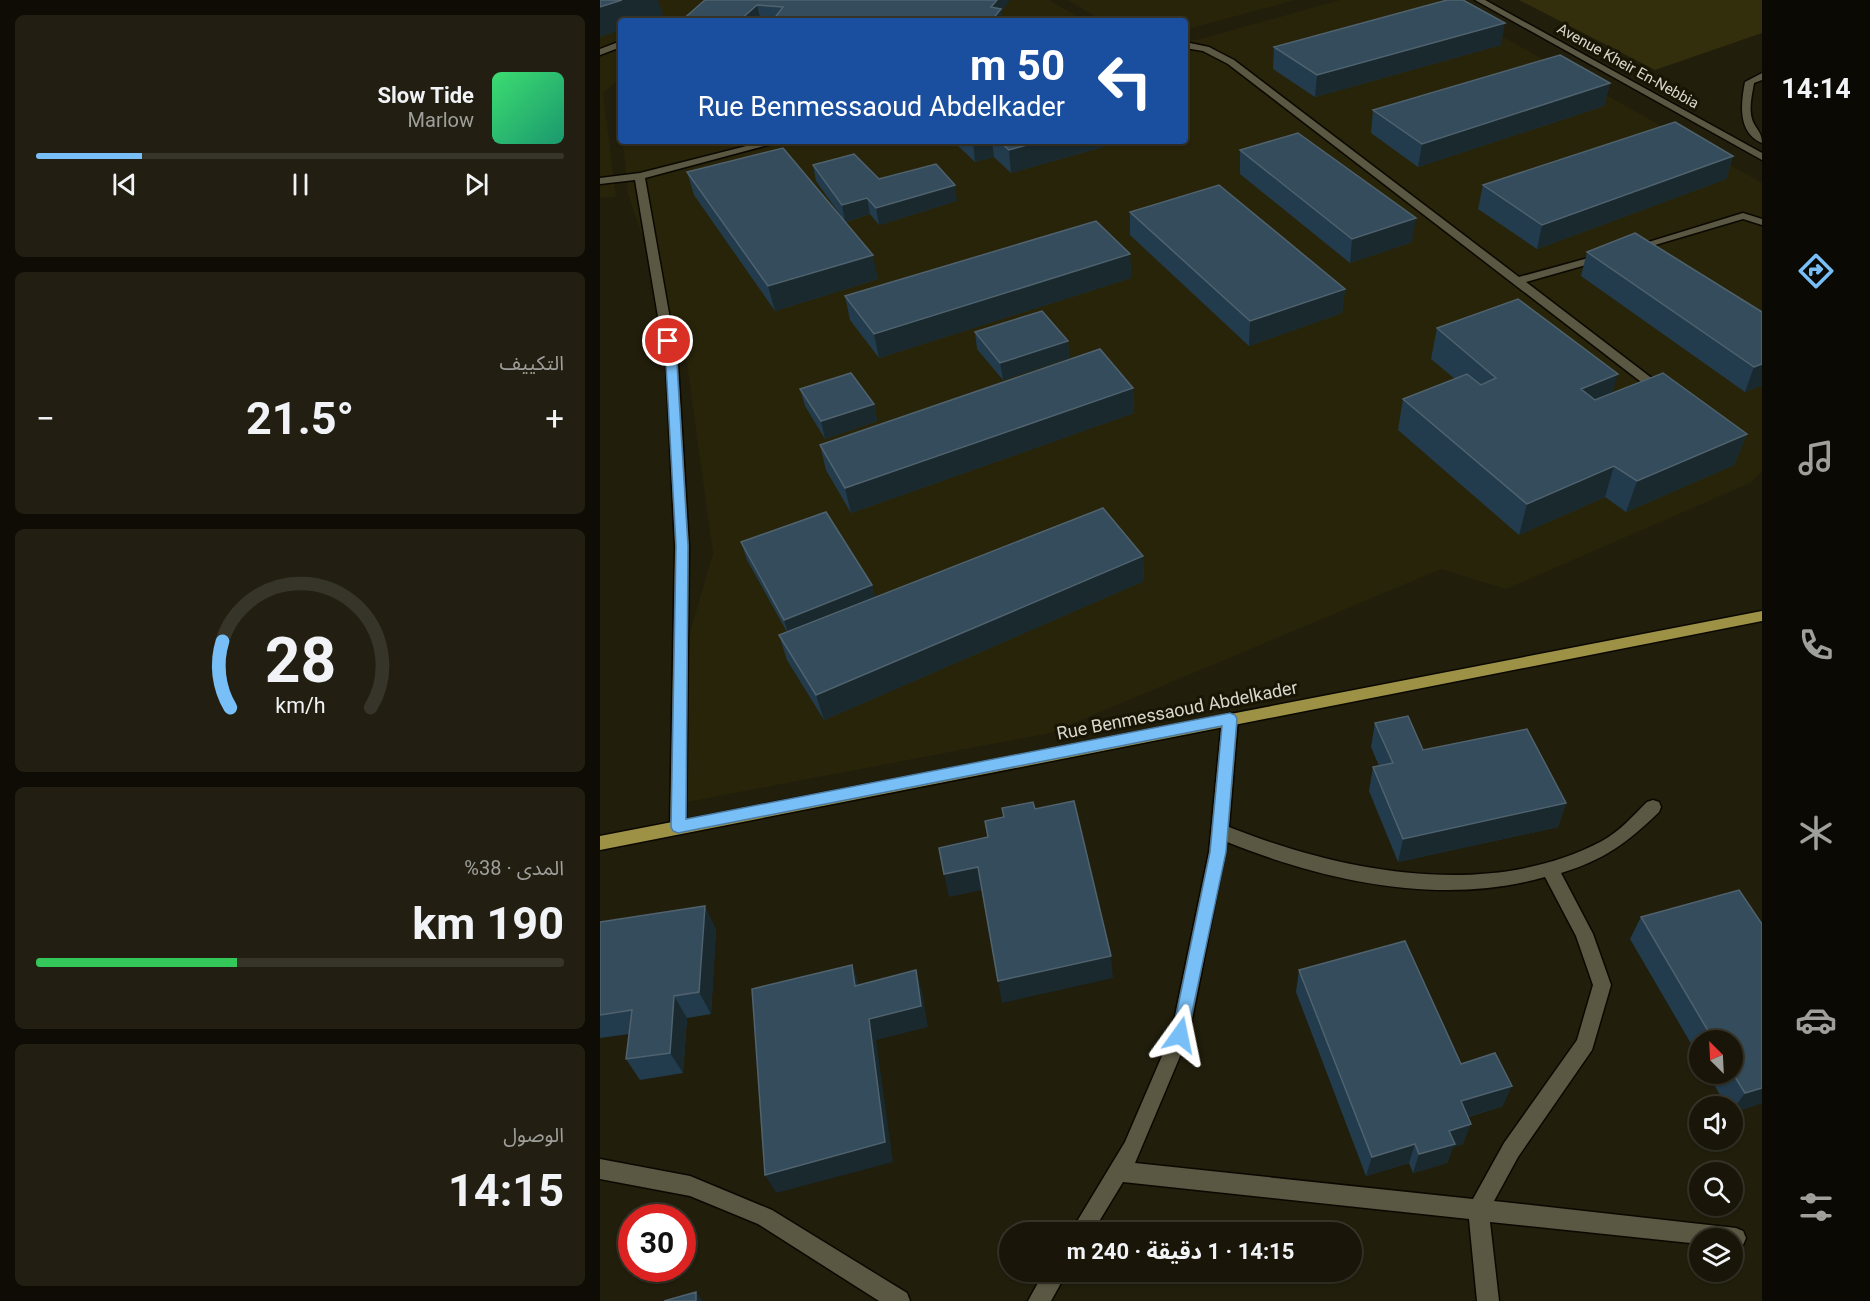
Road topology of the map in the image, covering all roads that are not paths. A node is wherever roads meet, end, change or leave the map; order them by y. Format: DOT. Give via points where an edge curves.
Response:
graph roads {
  1 [pos="1479,0"];
  2 [pos="618,45"];
  3 [pos="1188,46"];
  4 [pos="600,52"];
  5 [pos="1762,76"];
  6 [pos="1750,82"];
  7 [pos="1762,89"];
  8 [pos="1762,140"];
  9 [pos="766,144"];
  10 [pos="1739,146"];
  11 [pos="1762,149"];
  12 [pos="1762,158"];
  13 [pos="640,176"];
  14 [pos="600,181"];
  15 [pos="1762,222"];
  16 [pos="1519,281"];
  17 [pos="1674,400"];
  18 [pos="1762,616"];
  19 [pos="1230,719"];
  20 [pos="1653,807"];
  21 [pos="678,827"];
  22 [pos="1219,831"];
  23 [pos="600,843"];
  24 [pos="1550,870"];
  25 [pos="600,1169"];
  26 [pos="1118,1171"];
  27 [pos="1479,1210"];
  28 [pos="1087,1222"];
  29 [pos="1689,1233"];
  30 [pos="1050,1282"];
  31 [pos="899,1301"];
  32 [pos="1039,1301"];
  33 [pos="1488,1301"];
  1 -- 10 [label="street, Avenue Kheir En-Nebbia"];
  2 -- 4 [label="street"];
  3 -- 16 [label="street" via="1206,49 1230,62"];
  5 -- 6 [label="street"];
  6 -- 7 [label="street"];
  6 -- 8 [label="street" via="1745,118"];
  9 -- 13 [label="street"];
  10 -- 11 [label="street"];
  10 -- 12 [label="street, Avenue Kheir En-Nebbia"];
  13 -- 14 [label="street"];
  13 -- 21 [label="street" via="672,364 682,546"];
  15 -- 16 [label="street" via="1743,216 1651,248 1617,253"];
  16 -- 17 [label="street"];
  18 -- 19 [label="main road, Rue Benmessaoud Abdelkader"];
  19 -- 21 [label="main road, Rue Benmessaoud Abdelkader"];
  19 -- 22 [label="street"];
  20 -- 24 [label="street" via="1609,846"];
  21 -- 23 [label="main road, Rue Benmessaoud Abdelkader"];
  22 -- 24 [label="street" via="1288,857 1372,876 1468,883"];
  22 -- 26 [label="street" via="1180,1035 1132,1149"];
  24 -- 27 [label="street" via="1584,934 1602,985 1585,1044 1511,1150"];
  25 -- 31 [label="street" via="690,1186 765,1217"];
  26 -- 27 [label="street"];
  26 -- 28 [label="street"];
  27 -- 29 [label="street"];
  27 -- 33 [label="street"];
  30 -- 32 [label="street"];
}
